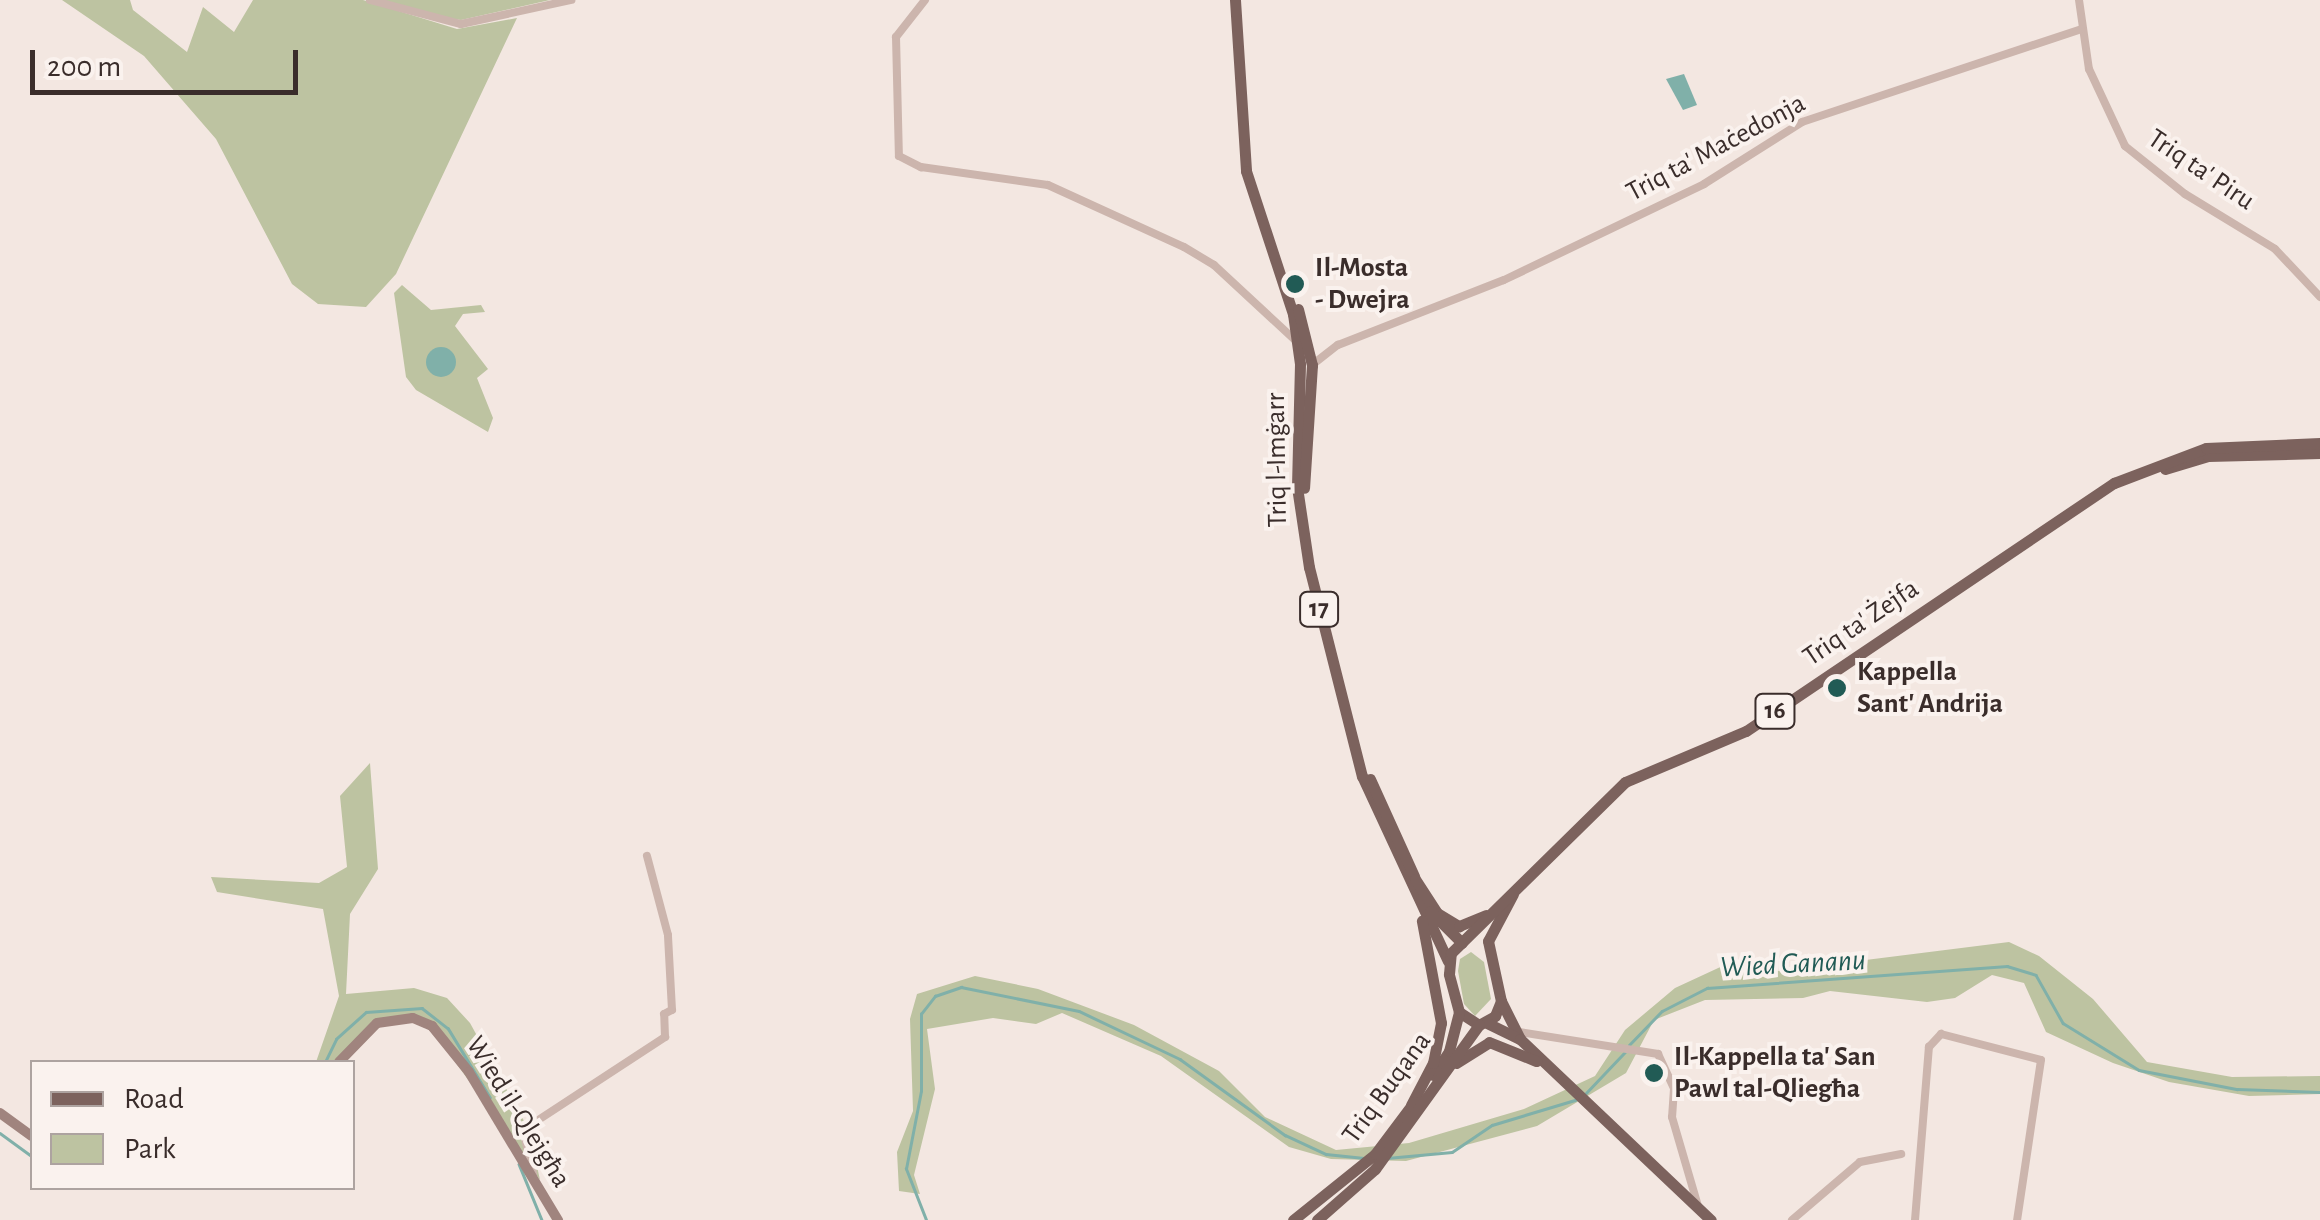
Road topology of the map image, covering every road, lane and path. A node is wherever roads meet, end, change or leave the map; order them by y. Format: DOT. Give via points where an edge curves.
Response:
graph roads {
  1 [pos="370,0"];
  2 [pos="571,0"];
  3 [pos="926,0"];
  4 [pos="1238,0"];
  5 [pos="2079,0"];
  6 [pos="2081,29"];
  7 [pos="2320,297"];
  8 [pos="1302,343"];
  9 [pos="1326,352"];
  10 [pos="1312,366"];
  11 [pos="2320,443"];
  12 [pos="2320,453"];
  13 [pos="2046,529"];
  14 [pos="1380,826"];
  15 [pos="646,856"];
  16 [pos="1415,879"];
  17 [pos="1513,894"];
  18 [pos="1466,941"];
  19 [pos="1490,947"];
  20 [pos="1448,961"];
  21 [pos="1501,1001"];
  22 [pos="1459,1012"];
  23 [pos="1483,1024"];
  24 [pos="1519,1036"];
  25 [pos="341,1060"];
  26 [pos="1556,1074"];
  27 [pos="1430,1092"];
  28 [pos="1411,1105"];
  29 [pos="0,1113"];
  30 [pos="30,1135"];
  31 [pos="1900,1154"];
  32 [pos="530,1173"];
  33 [pos="1698,1206"];
  34 [pos="558,1220"];
  35 [pos="1293,1220"];
  36 [pos="1317,1220"];
  37 [pos="1711,1220"];
  38 [pos="1792,1220"];
  39 [pos="1915,1220"];
  40 [pos="2017,1220"];
  1 -- 2 [label="street" via="461,24"];
  3 -- 8 [label="street" via="896,37 898,156 921,167 1048,185 1184,247"];
  4 -- 8 [label="main road, Triq l-Imġarr / 17" via="1246,171"];
  5 -- 6 [label="street, Triq ta' Piru"];
  6 -- 7 [label="street, Triq ta' Piru" via="2092,81 2125,146 2185,194 2275,249"];
  6 -- 9 [label="street, Triq ta' Maċedonja" via="1802,122 1704,184 1504,280"];
  8 -- 9 [label="street"];
  8 -- 10 [label="main road, Triq l-Imġarr / 17"];
  8 -- 14 [label="main road, Triq l-Imġarr / 17" via="1303,538"];
  9 -- 10 [label="street"];
  10 -- 16 [label="main road, Triq l-Imġarr / 17" via="1304,488 1316,564 1368,774"];
  11 -- 13 [label="main road, Triq ta' Żejfa / 16" via="2253,441 2174,457 2114,483"];
  12 -- 13 [label="main road, Triq ta' Żejfa / 16" via="2208,456 2132,481"];
  13 -- 17 [label="main road, Triq ta' Żejfa / 16" via="1746,731 1625,782"];
  14 -- 20 [label="main road, Triq l-Imġarr / 17"];
  14 -- 28 [label="main road" via="1420,916 1438,998 1437,1046"];
  15 -- 32 [label="street" via="668,935 672,1010 664,1014 665,1037 522,1130"];
  16 -- 17 [label="main road" via="1437,913 1458,926 1480,920"];
  16 -- 18 [label="main road, Triq l-Imġarr / 17" via="1431,913"];
  17 -- 18 [label="main road, Triq ta' Żejfa / 16"];
  17 -- 19 [label="main road, Triq ta' Żejfa / 16" via="1491,931"];
  18 -- 19 [label="main road"];
  18 -- 20 [label="main road, 16"];
  19 -- 21 [label="main road"];
  20 -- 22 [label="main road, Triq l-Imġarr"];
  21 -- 23 [label="main road, Triq Buqana"];
  21 -- 24 [label="main road"];
  22 -- 23 [label="main road"];
  22 -- 28 [label="main road, Triq Buqana" via="1449,1051"];
  23 -- 24 [label="main road"];
  23 -- 27 [label="main road, Triq Buqana"];
  24 -- 26 [label="main road"];
  24 -- 33 [label="street" via="1658,1054 1674,1089 1672,1118"];
  25 -- 32 [label="street, Wied il-Qlejgħa" via="371,1026 401,1018 426,1022 469,1072"];
  26 -- 27 [label="main road" via="1488,1042 1462,1057"];
  26 -- 33 [label="main road"];
  27 -- 36 [label="main road, Triq Buqana" via="1376,1169"];
  28 -- 35 [label="main road, Triq Buqana" via="1359,1169"];
  29 -- 30 [label="street"];
  31 -- 38 [label="street" via="1860,1162"];
  32 -- 34 [label="street, Wied il-Qlejgħa"];
  33 -- 37 [label="main road"];
  39 -- 40 [label="street" via="1929,1047 1940,1034 2041,1060"];
}
